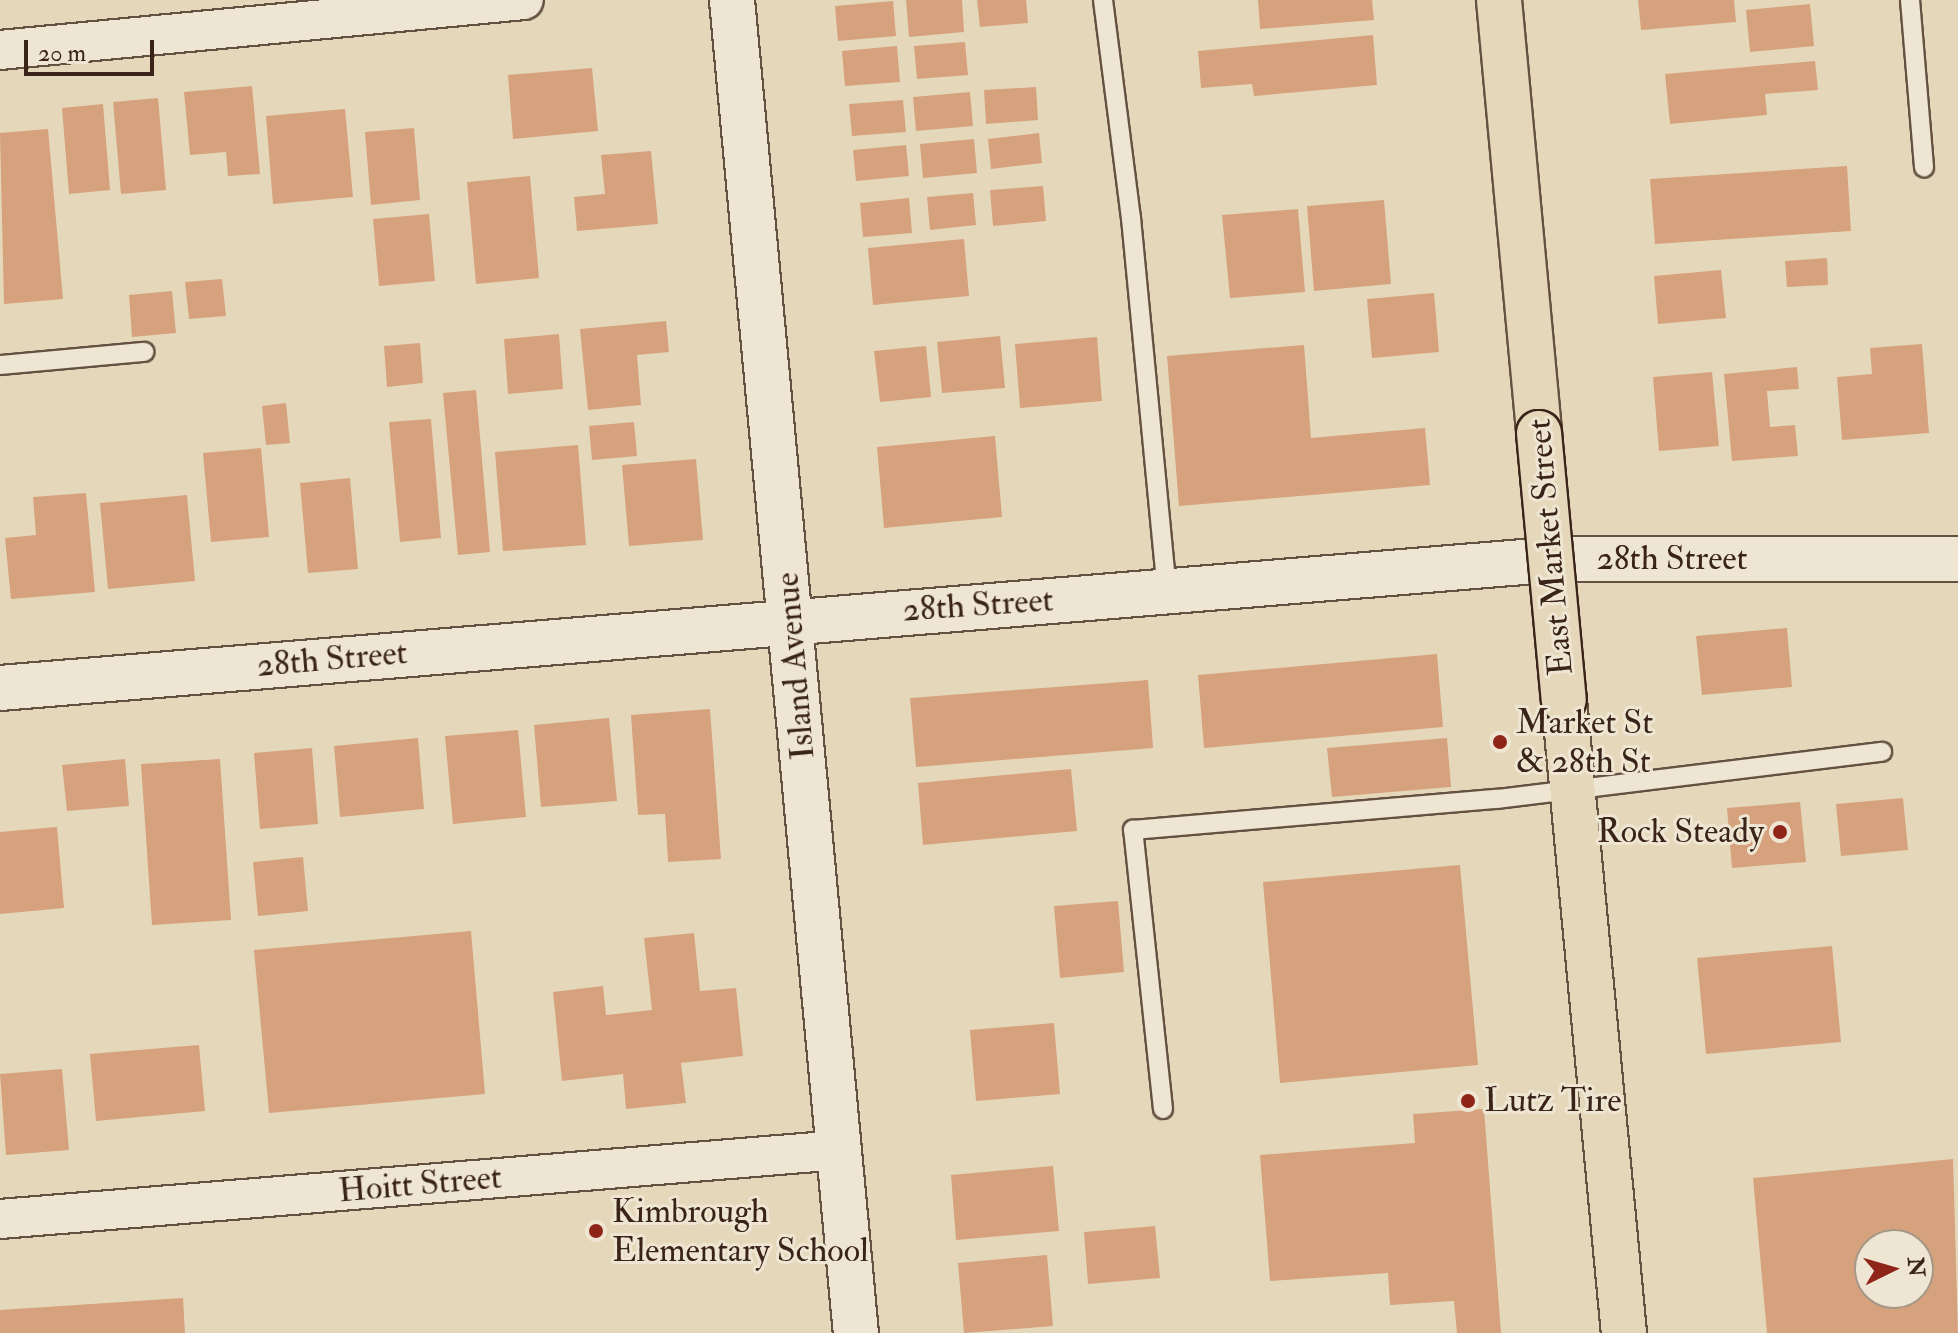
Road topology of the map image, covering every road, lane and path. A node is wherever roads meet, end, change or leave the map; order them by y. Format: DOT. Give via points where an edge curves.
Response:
graph roads {
  1 [pos="524,0"];
  2 [pos="732,0"];
  3 [pos="1103,0"];
  4 [pos="1499,0"];
  5 [pos="1910,0"];
  6 [pos="0,50"];
  7 [pos="1924,167"];
  8 [pos="144,352"];
  9 [pos="0,365"];
  10 [pos="1958,559"];
  11 [pos="1167,592"];
  12 [pos="791,619"];
  13 [pos="0,688"];
  14 [pos="1882,752"];
  15 [pos="1574,790"];
  16 [pos="1163,1109"];
  17 [pos="840,1150"];
  18 [pos="0,1219"];
  19 [pos="856,1333"];
  20 [pos="1624,1333"];
  1 -- 6 [label="street"];
  2 -- 12 [label="street, Island Avenue"];
  3 -- 11 [label="lane" via="1131,218"];
  4 -- 15 [label="main road, East Market Street, bridge"];
  5 -- 7 [label="lane"];
  8 -- 9 [label="lane"];
  10 -- 11 [label="street, 28th Street" via="1558,559"];
  11 -- 12 [label="street, 28th Street"];
  12 -- 13 [label="street, 28th Street"];
  12 -- 17 [label="street, Island Avenue"];
  14 -- 15 [label="lane"];
  15 -- 16 [label="lane" via="1133,830"];
  15 -- 20 [label="main road, East Market Street"];
  17 -- 18 [label="street, Hoitt Street"];
  17 -- 19 [label="street, Island Avenue"];
}
